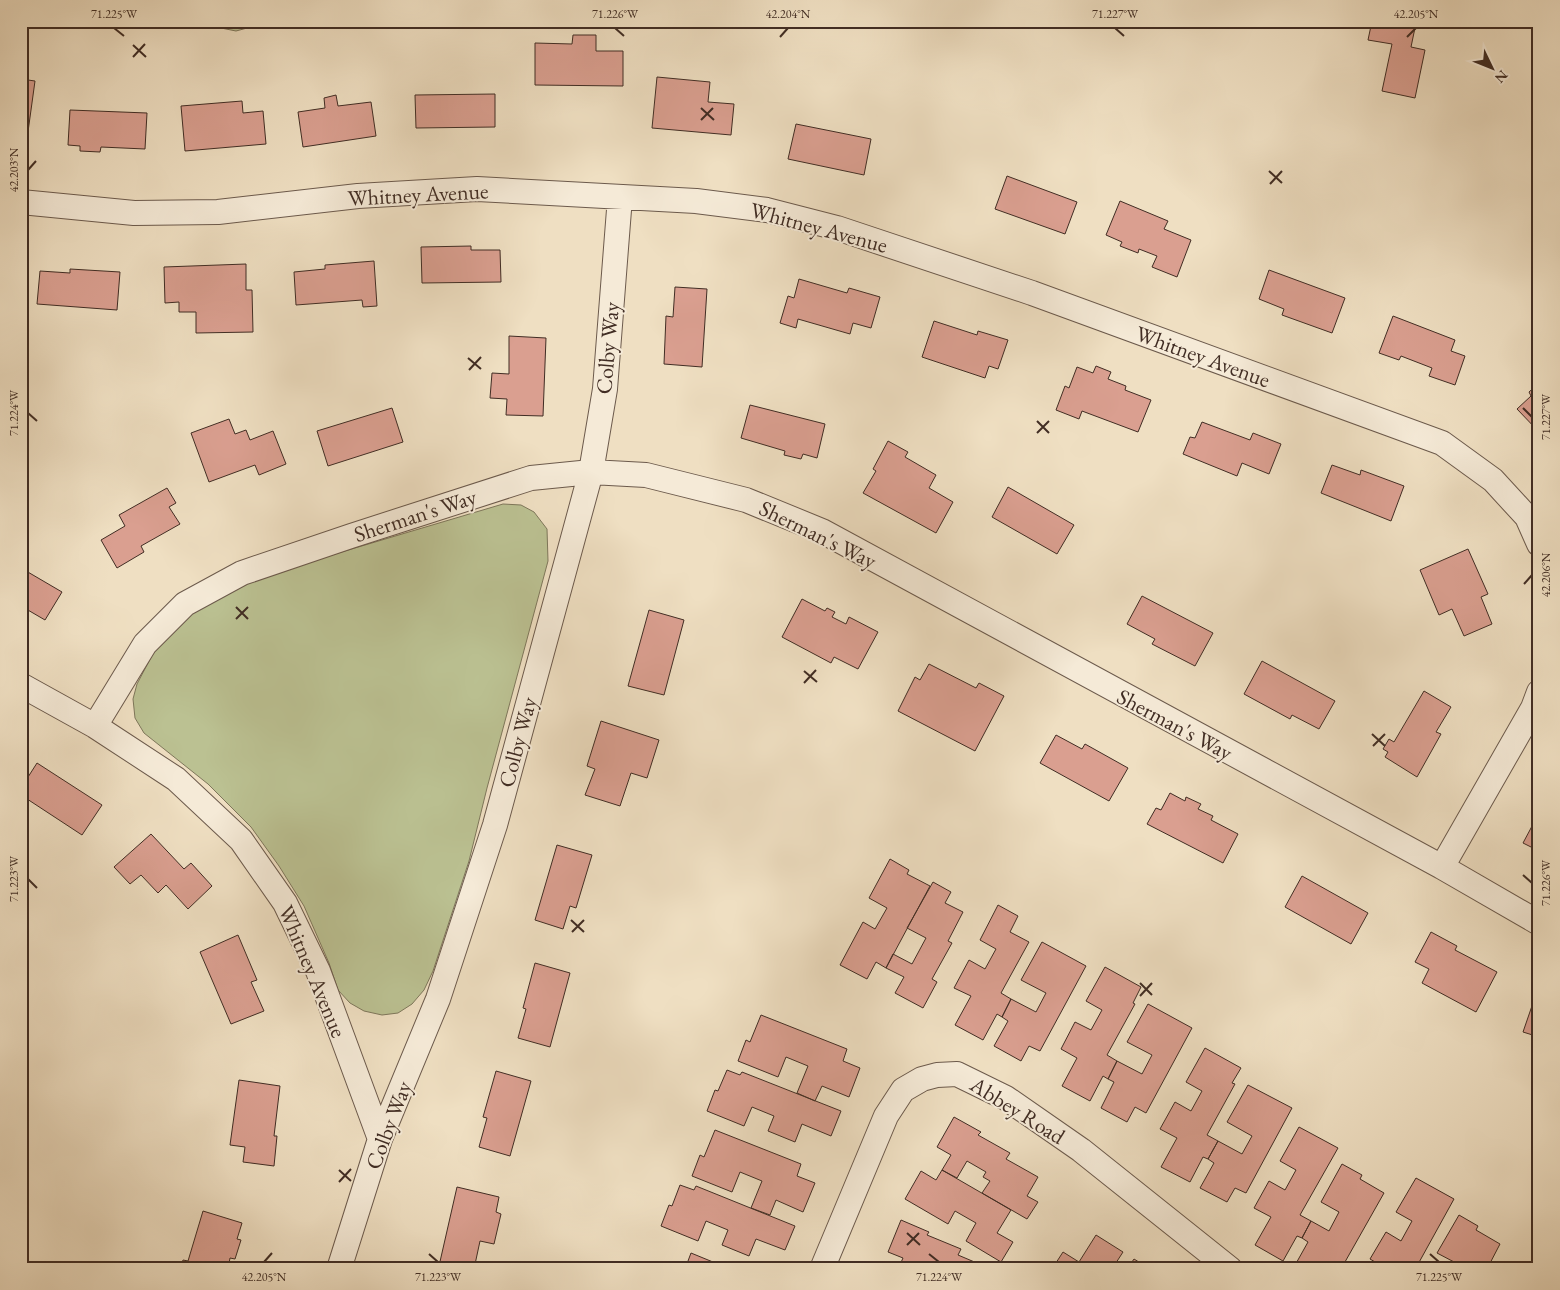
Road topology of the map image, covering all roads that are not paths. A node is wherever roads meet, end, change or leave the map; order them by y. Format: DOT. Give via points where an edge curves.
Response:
graph roads {
  1 [pos="620,197"];
  2 [pos="21,202"];
  3 [pos="591,472"];
  4 [pos="1539,544"];
  5 [pos="21,685"];
  6 [pos="1539,692"];
  7 [pos="95,726"];
  8 [pos="1442,867"];
  9 [pos="1539,923"];
  10 [pos="380,1139"];
  11 [pos="339,1269"];
  12 [pos="822,1269"];
  13 [pos="1230,1269"];
  1 -- 2 [label="street, Whitney Avenue" via="477,189 358,196 218,212 134,213"];
  1 -- 3 [label="street, Colby Way" via="605,389"];
  1 -- 4 [label="street, Whitney Avenue" via="767,210 837,228 1032,293 1442,443 1493,480 1527,517"];
  3 -- 7 [label="street, Sherman's Way" via="531,478 242,573 185,604 145,644"];
  3 -- 8 [label="street, Sherman's Way" via="646,475 746,500 822,532"];
  3 -- 10 [label="street, Colby Way" via="495,825 438,999"];
  5 -- 7 [label="street, Whitney Avenue"];
  6 -- 8 [label="street" via="1533,708"];
  7 -- 10 [label="street, Whitney Avenue" via="176,779 241,840 285,903 318,971"];
  8 -- 9 [label="street, Sherman's Way"];
  10 -- 11 [label="street, Colby Way"];
  12 -- 13 [label="street, Abbey Road" via="886,1116 903,1090 922,1079 957,1074 1006,1098 1081,1150"];
}
